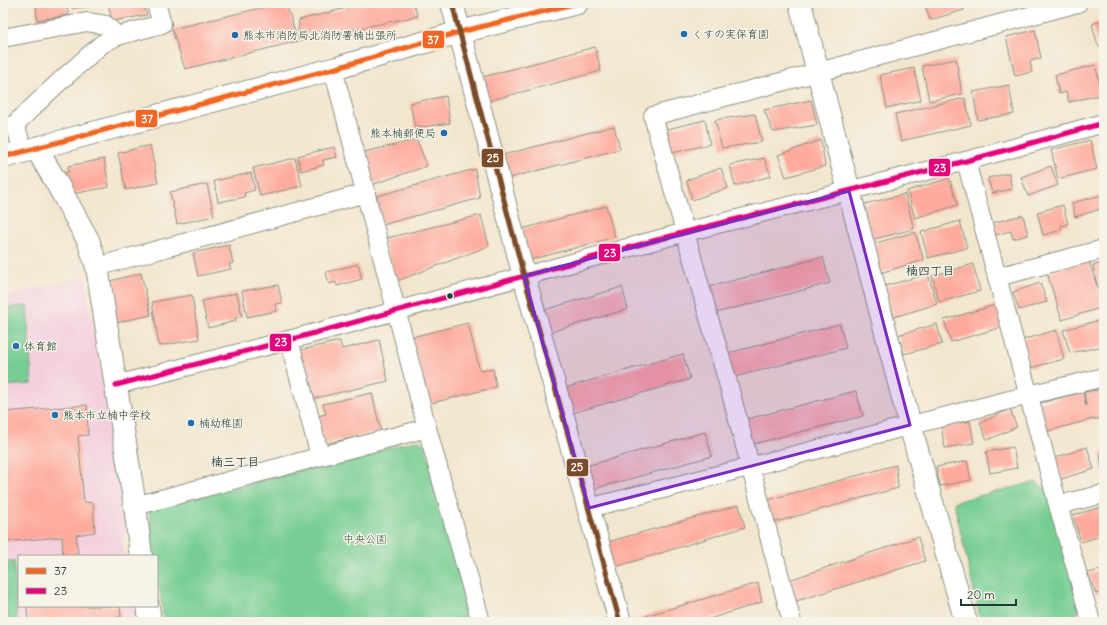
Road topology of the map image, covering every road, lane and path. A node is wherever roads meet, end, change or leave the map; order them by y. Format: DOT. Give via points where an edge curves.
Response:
graph roads {
  1 [pos="156,3"];
  2 [pos="452,3"];
  3 [pos="577,3"];
  4 [pos="800,3"];
  5 [pos="1078,3"];
  6 [pos="460,32"];
  7 [pos="117,36"];
  8 [pos="3,38"];
  9 [pos="333,69"];
  10 [pos="818,73"];
  11 [pos="1104,123"];
  12 [pos="21,152"];
  13 [pos="966,161"];
  14 [pos="849,191"];
  15 [pos="366,193"];
  16 [pos="686,232"];
  17 [pos="1104,249"];
  18 [pos="97,267"];
  19 [pos="524,276"];
  20 [pos="997,277"];
  21 [pos="396,311"];
  22 [pos="290,340"];
  23 [pos="1104,377"];
  24 [pos="116,385"];
  25 [pos="1029,395"];
  26 [pos="910,425"];
  27 [pos="427,428"];
  28 [pos="320,456"];
  29 [pos="750,466"];
  30 [pos="1104,494"];
  31 [pos="1058,505"];
  32 [pos="135,506"];
  33 [pos="589,508"];
  34 [pos="141,555"];
  35 [pos="148,607"];
  36 [pos="150,622"];
  37 [pos="481,622"];
  38 [pos="620,622"];
  39 [pos="792,622"];
  40 [pos="966,622"];
  41 [pos="1091,622"];
  1 -- 7 [label="street" via="162,24"];
  2 -- 6 [label="street"];
  3 -- 6 [label="street"];
  4 -- 10 [label="street"];
  5 -- 10 [label="street"];
  6 -- 9 [label="street"];
  6 -- 19 [label="street"];
  7 -- 8 [label="street" via="106,25 86,22"];
  7 -- 12 [label="street" via="102,44 15,124"];
  9 -- 12 [label="street"];
  9 -- 15 [label="street"];
  10 -- 14 [label="street"];
  10 -- 16 [label="street" via="653,116"];
  11 -- 13 [label="street"];
  12 -- 18 [label="street" via="54,180 88,240"];
  13 -- 14 [label="street"];
  13 -- 20 [label="street"];
  14 -- 16 [label="street"];
  14 -- 26 [label="street"];
  15 -- 18 [label="street"];
  15 -- 21 [label="street"];
  16 -- 19 [label="street"];
  16 -- 29 [label="street"];
  17 -- 20 [label="street"];
  18 -- 24 [label="street"];
  19 -- 21 [label="street"];
  19 -- 33 [label="street"];
  20 -- 25 [label="street"];
  21 -- 22 [label="street"];
  21 -- 27 [label="street"];
  22 -- 24 [label="street"];
  22 -- 28 [label="street"];
  23 -- 25 [label="street"];
  24 -- 32 [label="street"];
  25 -- 26 [label="street"];
  25 -- 31 [label="street"];
  26 -- 29 [label="street"];
  26 -- 40 [label="street"];
  27 -- 28 [label="street"];
  27 -- 37 [label="street"];
  28 -- 32 [label="street"];
  29 -- 33 [label="street"];
  29 -- 39 [label="street"];
  30 -- 31 [label="street"];
  31 -- 41 [label="street"];
  32 -- 34 [label="street"];
  33 -- 38 [label="street"];
  35 -- 36 [label="street"];
}
